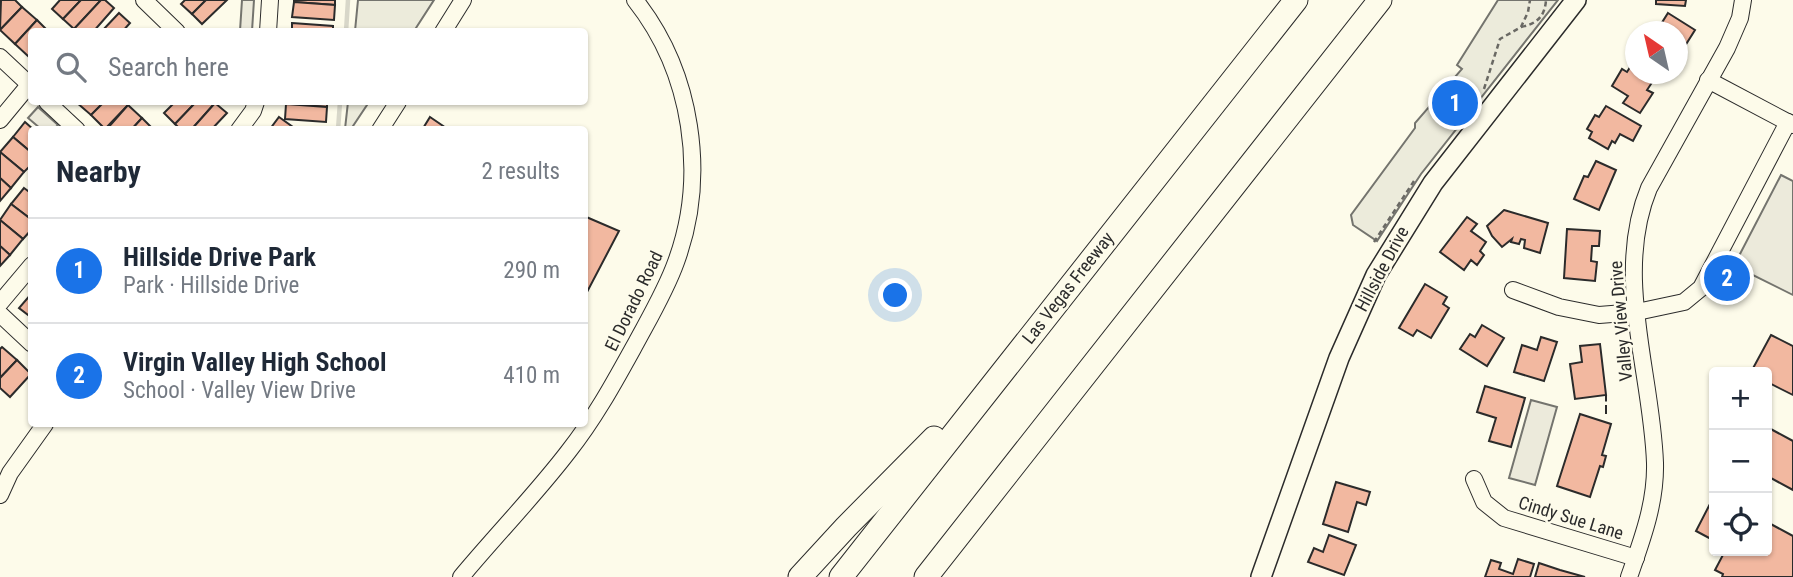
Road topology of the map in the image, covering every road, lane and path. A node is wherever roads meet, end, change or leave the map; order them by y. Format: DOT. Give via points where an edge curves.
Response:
graph roads {
  1 [pos="144,0"];
  2 [pos="270,0"];
  3 [pos="463,0"];
  4 [pos="635,0"];
  5 [pos="1296,0"];
  6 [pos="1380,0"];
  7 [pos="1530,0"];
  8 [pos="1546,0"];
  9 [pos="1576,0"];
  10 [pos="1743,0"];
  11 [pos="1521,27"];
  12 [pos="173,28"];
  13 [pos="268,28"];
  14 [pos="446,28"];
  15 [pos="0,57"];
  16 [pos="1708,80"];
  17 [pos="28,84"];
  18 [pos="28,88"];
  19 [pos="1477,98"];
  20 [pos="50,105"];
  21 [pos="255,105"];
  22 [pos="396,105"];
  23 [pos="0,120"];
  24 [pos="1791,123"];
  25 [pos="73,126"];
  26 [pos="242,126"];
  27 [pos="383,126"];
  28 [pos="1416,177"];
  29 [pos="1374,242"];
  30 [pos="28,270"];
  31 [pos="1513,290"];
  32 [pos="0,303"];
  33 [pos="1637,312"];
  34 [pos="0,314"];
  35 [pos="28,340"];
  36 [pos="1010,362"];
  37 [pos="588,423"];
  38 [pos="43,427"];
  39 [pos="585,427"];
  40 [pos="1474,479"];
  41 [pos="0,495"];
  42 [pos="1636,558"];
  43 [pos="461,577"];
  44 [pos="800,577"];
  45 [pos="841,577"];
  46 [pos="926,577"];
  47 [pos="1261,577"];
  48 [pos="1629,577"];
  1 -- 12 [label="street"];
  2 -- 13 [label="street"];
  3 -- 14 [label="street"];
  4 -- 37 [label="street, El Dorado Road" via="670,57 683,97 690,134 689,209 676,262 607,396"];
  5 -- 36 [label="highway, Las Vegas Freeway"];
  6 -- 46 [label="highway"];
  7 -- 11 [label="path"];
  8 -- 11 [label="path" via="1545,11 1535,24"];
  9 -- 47 [label="main road, Hillside Drive" via="1433,183 1376,275 1339,358"];
  10 -- 16 [label="street, Valley View Drive" via="1727,48"];
  11 -- 19 [label="path" via="1500,39 1487,84"];
  15 -- 17 [label="street"];
  16 -- 24 [label="street"];
  16 -- 33 [label="street, Valley View Drive" via="1641,208 1634,259"];
  18 -- 23 [label="street"];
  20 -- 25 [label="street"];
  21 -- 26 [label="street"];
  22 -- 27 [label="street"];
  24 -- 33 [label="street" via="1702,288 1684,302"];
  28 -- 29 [label="path"];
  30 -- 32 [label="street"];
  31 -- 33 [label="street" via="1559,307 1600,315"];
  33 -- 42 [label="street, Valley View Drive" via="1655,464 1649,522"];
  34 -- 35 [label="street"];
  36 -- 44 [label="highway"];
  36 -- 45 [label="highway, Las Vegas Freeway"];
  38 -- 41 [label="street"];
  39 -- 43 [label="street, El Dorado Road"];
  40 -- 42 [label="street, Cindy Sue Lane" via="1484,502 1504,518"];
  42 -- 48 [label="street, Valley View Drive"];
}
